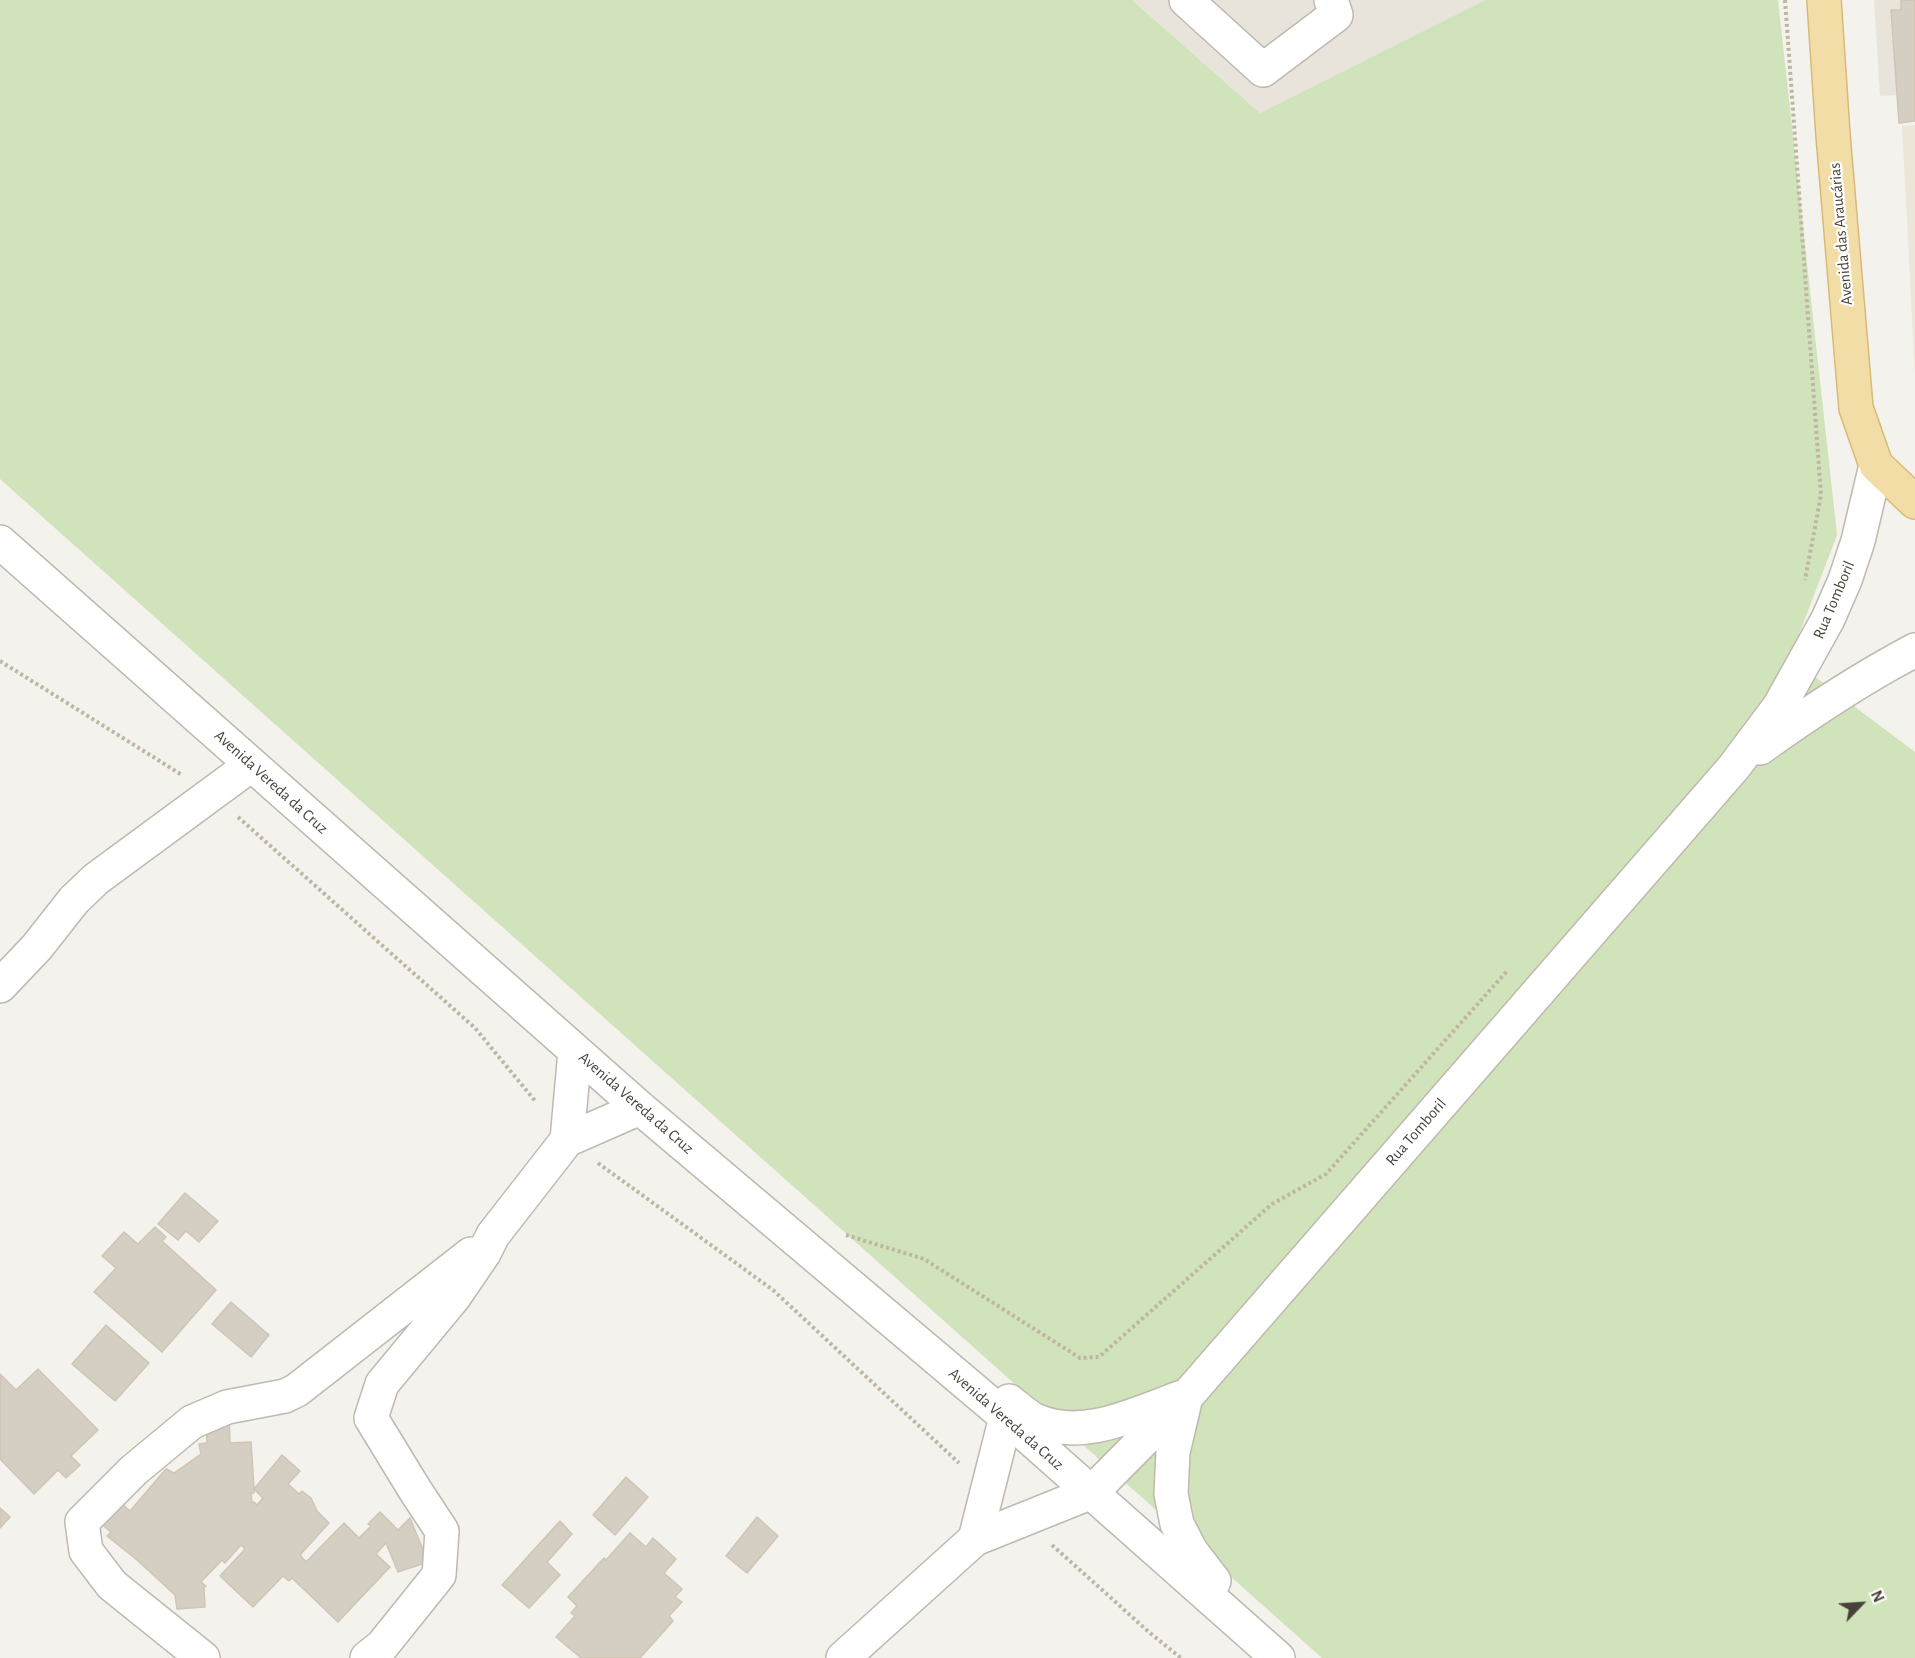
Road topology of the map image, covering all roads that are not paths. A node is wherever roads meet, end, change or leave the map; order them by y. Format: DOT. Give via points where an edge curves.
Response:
graph roads {
  1 [pos="1186,0"];
  2 [pos="1331,0"];
  3 [pos="1824,0"];
  4 [pos="1876,465"];
  5 [pos="1915,502"];
  6 [pos="0,542"];
  7 [pos="1915,651"];
  8 [pos="251,765"];
  9 [pos="1734,767"];
  10 [pos="0,986"];
  11 [pos="575,1051"];
  12 [pos="640,1108"];
  13 [pos="567,1140"];
  14 [pos="493,1235"];
  15 [pos="878,1310"];
  16 [pos="1187,1396"];
  17 [pos="1006,1417"];
  18 [pos="1092,1492"];
  19 [pos="975,1539"];
  20 [pos="1271,1651"];
  21 [pos="203,1658"];
  22 [pos="367,1658"];
  23 [pos="843,1658"];
  1 -- 2 [label="street" via="1263,70 1336,15"];
  3 -- 4 [label="main road, Avenida das Araucárias" via="1856,408"];
  4 -- 5 [label="main road"];
  4 -- 9 [label="street, Rua Tomboril" via="1858,541 1828,619 1779,707"];
  6 -- 8 [label="street, Avenida Vereda da Cruz"];
  7 -- 9 [label="street, Rua Tomboril" via="1831,699"];
  8 -- 10 [label="street" via="96,879"];
  8 -- 11 [label="street, Avenida Vereda da Cruz"];
  9 -- 16 [label="street, Rua Tomboril"];
  11 -- 12 [label="street, Avenida Vereda da Cruz"];
  11 -- 13 [label="street"];
  12 -- 13 [label="street"];
  12 -- 15 [label="street, Avenida Vereda da Cruz"];
  13 -- 14 [label="street"];
  14 -- 21 [label="street" via="297,1390 227,1407 192,1422 134,1470 82,1521 87,1551 112,1585"];
  14 -- 22 [label="street" via="454,1297 382,1384 371,1418 442,1532 439,1575 382,1646"];
  15 -- 16 [label="street" via="926,1335 1035,1420 1078,1428 1107,1423"];
  15 -- 17 [label="street, Avenida Vereda da Cruz"];
  16 -- 18 [label="street, Rua Tomboril"];
  16 -- 20 [label="street" via="1173,1452 1172,1494 1177,1524 1191,1551"];
  17 -- 18 [label="street, Avenida Vereda da Cruz"];
  17 -- 19 [label="street"];
  18 -- 19 [label="street"];
  18 -- 20 [label="street, Avenida Vereda da Cruz"];
  19 -- 23 [label="street"];
}
